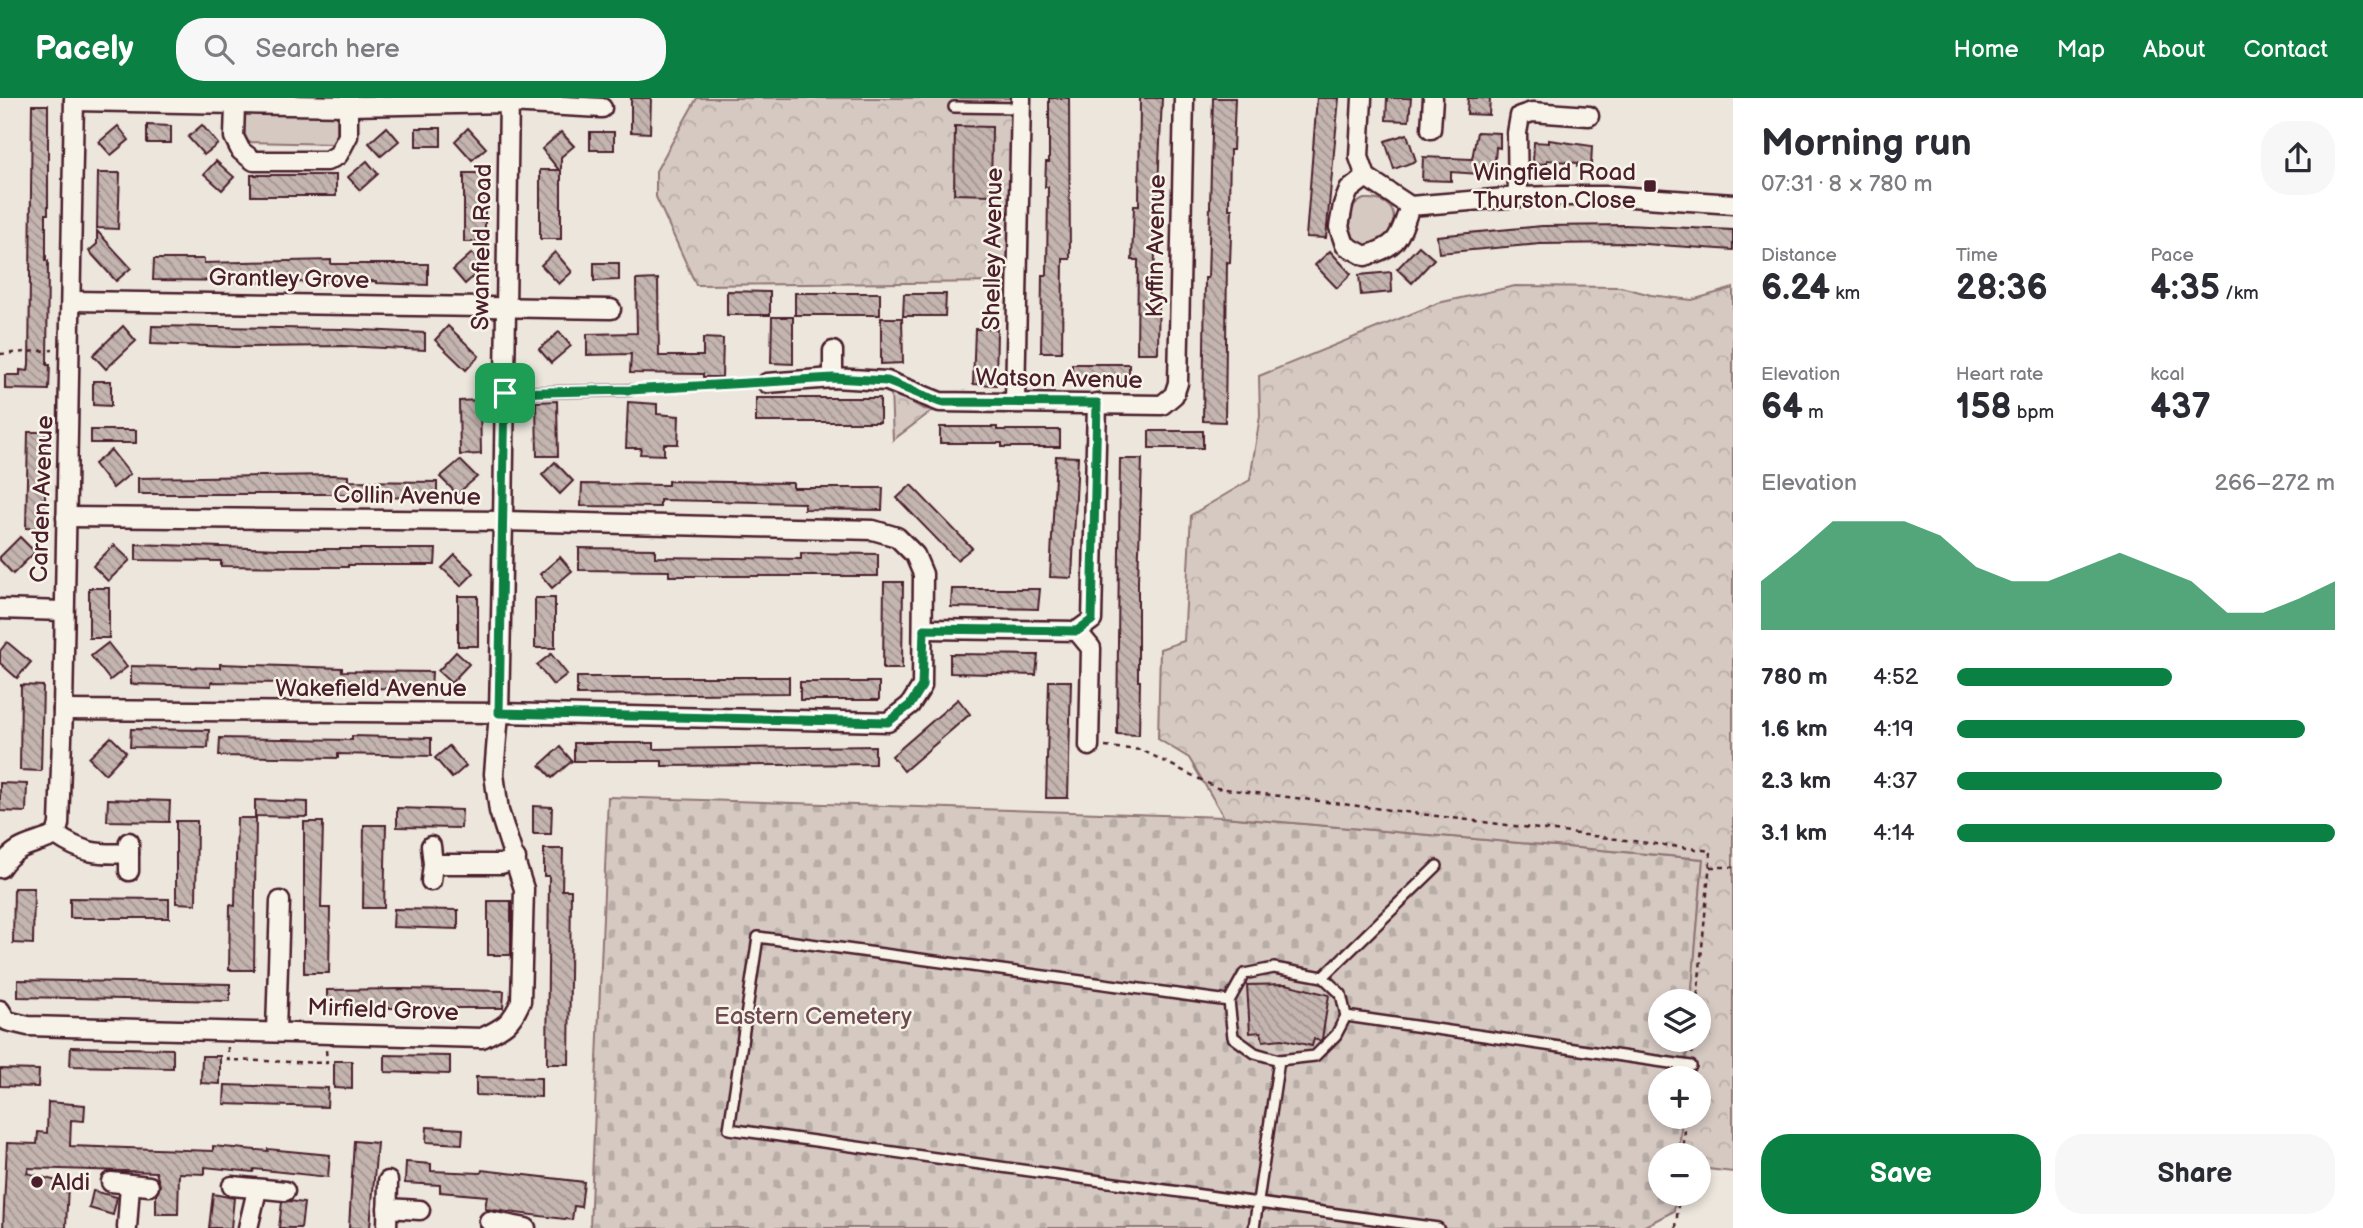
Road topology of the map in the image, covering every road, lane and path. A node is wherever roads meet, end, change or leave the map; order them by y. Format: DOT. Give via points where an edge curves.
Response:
graph roads {
  1 [pos="1184,98"];
  2 [pos="1362,98"];
  3 [pos="1433,98"];
  4 [pos="74,100"];
  5 [pos="508,101"];
  6 [pos="1021,103"];
  7 [pos="235,105"];
  8 [pos="348,106"];
  9 [pos="954,107"];
  10 [pos="602,108"];
  11 [pos="1589,117"];
  12 [pos="1431,129"];
  13 [pos="1366,177"];
  14 [pos="1518,197"];
  15 [pos="1733,204"];
  16 [pos="1410,206"];
  17 [pos="72,301"];
  18 [pos="506,307"];
  19 [pos="611,309"];
  20 [pos="70,348"];
  21 [pos="833,351"];
  22 [pos="0,354"];
  23 [pos="833,378"];
  24 [pos="767,383"];
  25 [pos="630,390"];
  26 [pos="505,393"];
  27 [pos="1174,395"];
  28 [pos="1014,402"];
  29 [pos="1097,403"];
  30 [pos="66,517"];
  31 [pos="503,521"];
  32 [pos="0,609"];
  33 [pos="63,611"];
  34 [pos="924,629"];
  35 [pos="1077,631"];
  36 [pos="63,710"];
  37 [pos="499,713"];
  38 [pos="1089,746"];
  39 [pos="494,774"];
  40 [pos="56,835"];
  41 [pos="129,855"];
  42 [pos="516,859"];
  43 [pos="432,864"];
  44 [pos="1437,866"];
  45 [pos="1710,867"];
  46 [pos="1733,867"];
  47 [pos="0,868"];
  48 [pos="280,901"];
  49 [pos="1324,976"];
  50 [pos="1698,989"];
  51 [pos="1229,1001"];
  52 [pos="0,1010"];
  53 [pos="1346,1016"];
  54 [pos="228,1030"];
  55 [pos="276,1031"];
  56 [pos="326,1033"];
  57 [pos="1279,1060"];
  58 [pos="1691,1066"];
  59 [pos="388,1181"];
  60 [pos="111,1182"];
  61 [pos="130,1185"];
  62 [pos="149,1186"];
  63 [pos="232,1186"];
  64 [pos="257,1190"];
  65 [pos="285,1191"];
  66 [pos="1258,1202"];
  67 [pos="1678,1206"];
  68 [pos="387,1208"];
  69 [pos="420,1210"];
  70 [pos="489,1221"];
  71 [pos="127,1228"];
  72 [pos="248,1228"];
  73 [pos="387,1228"];
  74 [pos="524,1228"];
  75 [pos="1254,1228"];
  76 [pos="1438,1228"];
  77 [pos="1676,1228"];
  1 -- 27 [label="street, Kyffin Avenue" via="1178,383"];
  2 -- 13 [label="street" via="1359,157"];
  3 -- 12 [label="street"];
  4 -- 7 [label="street"];
  4 -- 17 [label="street, Carden Avenue"];
  5 -- 8 [label="street"];
  5 -- 10 [label="street"];
  5 -- 18 [label="street, Swanfield Road"];
  6 -- 9 [label="lane"];
  6 -- 28 [label="street, Shelley Avenue"];
  7 -- 8 [label="street"];
  7 -- 8 [label="street" via="233,137 254,161 327,162 338,155 348,136"];
  11 -- 14 [label="street" via="1532,112 1520,116"];
  13 -- 16 [label="street"];
  13 -- 16 [label="street" via="1349,190 1343,205 1339,227 1345,245 1364,256 1386,250 1400,235"];
  14 -- 15 [label="street" via="1616,196"];
  14 -- 16 [label="street"];
  17 -- 18 [label="street, Grantley Grove"];
  17 -- 20 [label="street, Carden Avenue"];
  18 -- 19 [label="street, Grantley Grove"];
  18 -- 26 [label="street, Swanfield Road"];
  20 -- 22 [label="path"];
  20 -- 30 [label="street, Carden Avenue"];
  21 -- 23 [label="street"];
  23 -- 24 [label="street"];
  23 -- 28 [label="street, Watson Avenue" via="887,381 940,402"];
  24 -- 25 [label="path"];
  25 -- 26 [label="lane"];
  26 -- 31 [label="street, Swanfield Road"];
  27 -- 29 [label="street, Watson Avenue" via="1162,405"];
  28 -- 29 [label="street, Watson Avenue"];
  29 -- 35 [label="street" via="1092,620"];
  30 -- 31 [label="street, Collin Avenue"];
  30 -- 33 [label="street, Carden Avenue"];
  31 -- 34 [label="street, Collin Avenue" via="873,530 897,537 915,555 923,574"];
  31 -- 37 [label="street, Swanfield Road"];
  32 -- 33 [label="street"];
  33 -- 36 [label="street, Carden Avenue"];
  34 -- 35 [label="street"];
  34 -- 37 [label="street, Wakefield Avenue" via="922,686 910,705 888,722"];
  35 -- 38 [label="street" via="1091,648"];
  36 -- 37 [label="street, Wakefield Avenue"];
  36 -- 40 [label="street, Carden Avenue"];
  37 -- 39 [label="street, Swanfield Road"];
  38 -- 45 [label="path" via="1142,750 1217,788 1711,851"];
  39 -- 42 [label="street, Mirfield Grove" via="499,811"];
  40 -- 41 [label="street" via="75,848"];
  40 -- 47 [label="street" via="26,844"];
  42 -- 43 [label="street" via="501,864"];
  42 -- 56 [label="street, Mirfield Grove" via="524,889 522,1001 505,1027 482,1038"];
  44 -- 49 [label="lane"];
  45 -- 46 [label="path"];
  45 -- 50 [label="path"];
  48 -- 55 [label="street"];
  49 -- 51 [label="lane" via="1274,968 1244,974"];
  49 -- 53 [label="lane" via="1341,994"];
  51 -- 57 [label="lane" via="1233,1037 1255,1053"];
  51 -- 66 [label="lane" via="758,937 729,1129"];
  52 -- 54 [label="street, Mirfield Grove" via="7,1021 29,1026"];
  53 -- 57 [label="lane" via="1336,1035 1315,1056"];
  53 -- 58 [label="lane"];
  54 -- 55 [label="street, Mirfield Grove"];
  54 -- 56 [label="path" via="228,1060 327,1063"];
  55 -- 56 [label="street, Mirfield Grove"];
  57 -- 66 [label="lane"];
  59 -- 68 [label="street"];
  60 -- 61 [label="street"];
  61 -- 62 [label="street"];
  61 -- 71 [label="street"];
  63 -- 64 [label="street"];
  64 -- 65 [label="street"];
  64 -- 72 [label="street"];
  66 -- 75 [label="lane"];
  66 -- 76 [label="lane"];
  67 -- 77 [label="path"];
  68 -- 69 [label="street"];
  68 -- 73 [label="street"];
  70 -- 74 [label="street"];
}
